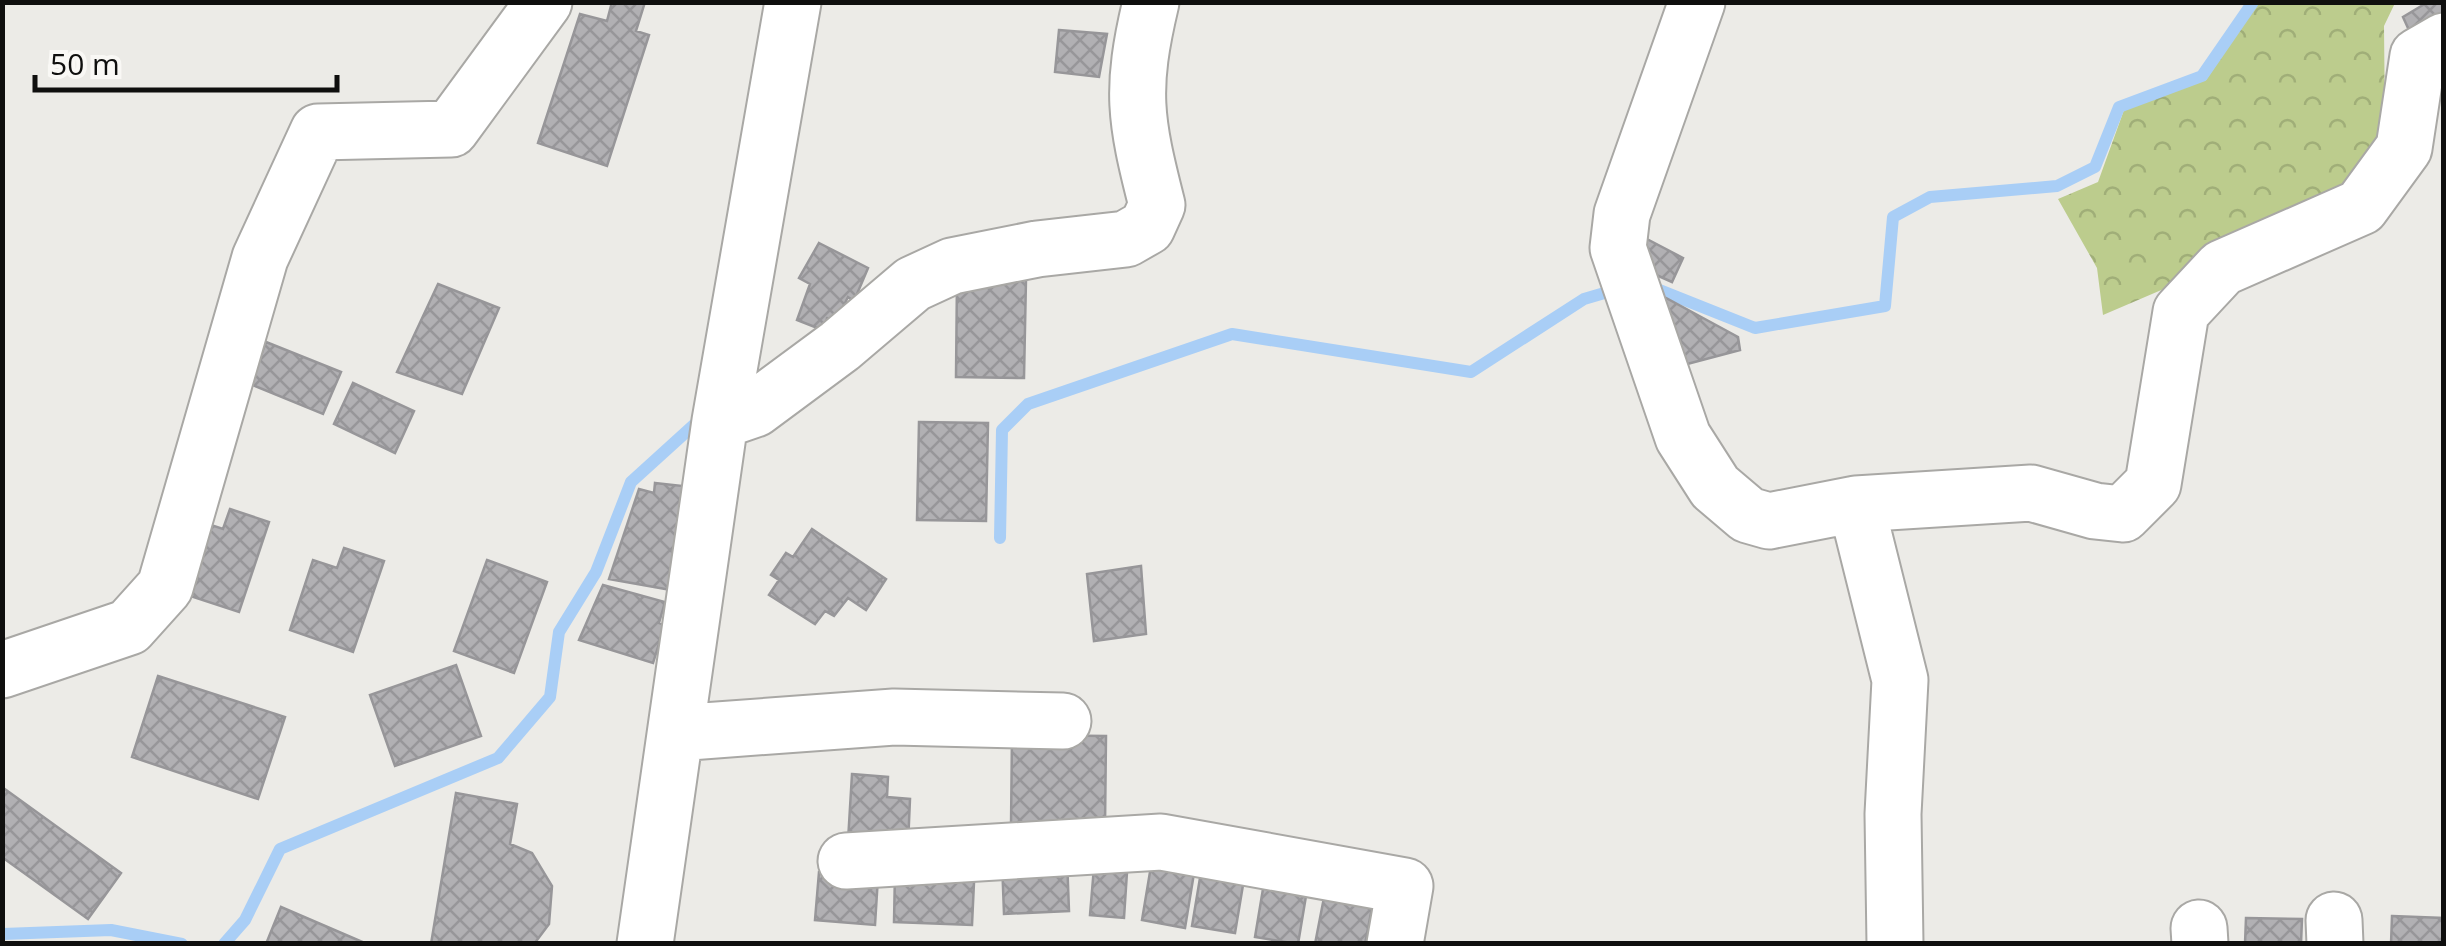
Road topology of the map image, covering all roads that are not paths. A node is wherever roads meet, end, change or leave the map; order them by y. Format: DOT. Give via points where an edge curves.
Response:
graph roads {
  1 [pos="544,2"];
  2 [pos="792,2"];
  3 [pos="1151,2"];
  4 [pos="1697,2"];
  5 [pos="2444,41"];
  6 [pos="720,421"];
  7 [pos="1856,504"];
  8 [pos="2,670"];
  9 [pos="1063,721"];
  10 [pos="676,733"];
  11 [pos="846,862"];
  12 [pos="645,944"];
  13 [pos="1395,944"];
  14 [pos="1895,944"];
  1 -- 8 [label="street" via="451,129 318,132 260,258 165,587 129,626"];
  2 -- 6 [label="street"];
  3 -- 6 [label="street" via="1137,64 1137,126 1158,205 1147,227 1126,239 952,266 913,284 755,409"];
  4 -- 7 [label="street" via="1622,214 1618,248 1683,437 1715,487 1748,514 1770,521"];
  5 -- 7 [label="street" via="2418,56 2404,148 2361,206 2222,268 2181,312 2153,484 2123,514 2031,493"];
  6 -- 10 [label="street"];
  7 -- 14 [label="street" via="1900,680"];
  9 -- 10 [label="street" via="894,717"];
  10 -- 12 [label="street"];
  11 -- 13 [label="street" via="1162,842 1405,886"];
}
